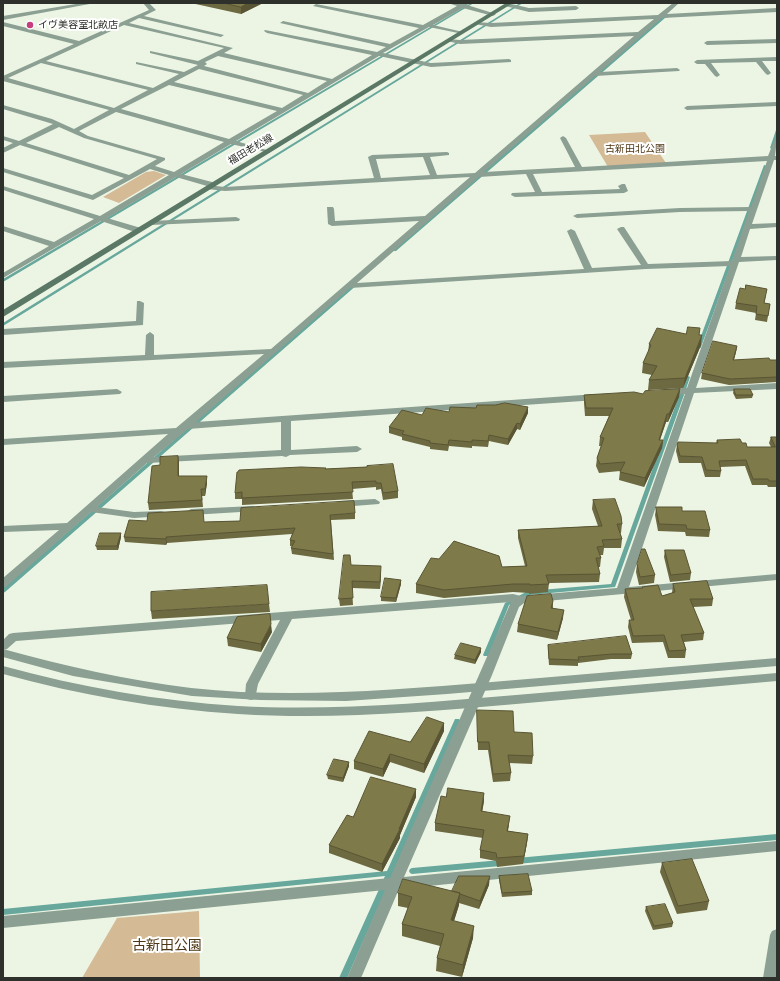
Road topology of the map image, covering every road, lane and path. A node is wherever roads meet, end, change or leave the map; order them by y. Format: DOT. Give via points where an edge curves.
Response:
graph roads {
  1 [pos="92,3"];
  2 [pos="146,3"];
  3 [pos="451,3"];
  4 [pos="676,3"];
  5 [pos="466,5"];
  6 [pos="316,6"];
  7 [pos="512,6"];
  8 [pos="576,8"];
  9 [pos="777,10"];
  10 [pos="492,14"];
  11 [pos="140,17"];
  12 [pos="661,17"];
  13 [pos="3,18"];
  14 [pos="122,23"];
  15 [pos="283,23"];
  16 [pos="478,23"];
  17 [pos="3,24"];
  18 [pos="429,26"];
  19 [pos="267,31"];
  20 [pos="461,33"];
  21 [pos="641,34"];
  22 [pos="221,35"];
  23 [pos="449,40"];
  24 [pos="777,41"];
  25 [pos="79,42"];
  26 [pos="707,43"];
  27 [pos="392,46"];
  28 [pos="152,52"];
  29 [pos="218,54"];
  30 [pos="382,55"];
  31 [pos="777,59"];
  32 [pos="758,60"];
  33 [pos="39,61"];
  34 [pos="509,61"];
  35 [pos="415,62"];
  36 [pos="697,62"];
  37 [pos="707,62"];
  38 [pos="138,63"];
  39 [pos="199,65"];
  40 [pos="677,70"];
  41 [pos="768,73"];
  42 [pos="185,74"];
  43 [pos="597,74"];
  44 [pos="718,75"];
  45 [pos="3,79"];
  46 [pos="334,81"];
  47 [pos="169,82"];
  48 [pos="154,90"];
  49 [pos="309,95"];
  50 [pos="777,104"];
  51 [pos="3,107"];
  52 [pos="687,108"];
  53 [pos="116,110"];
  54 [pos="282,110"];
  55 [pos="59,124"];
  56 [pos="74,131"];
  57 [pos="3,138"];
  58 [pos="563,138"];
  59 [pos="777,141"];
  60 [pos="234,142"];
  61 [pos="19,143"];
  62 [pos="3,151"];
  63 [pos="268,152"];
  64 [pos="446,154"];
  65 [pos="426,155"];
  66 [pos="770,159"];
  67 [pos="148,167"];
  68 [pos="3,170"];
  69 [pos="580,170"];
  70 [pos="529,173"];
  71 [pos="178,175"];
  72 [pos="480,175"];
  73 [pos="129,177"];
  74 [pos="434,178"];
  75 [pos="378,180"];
  76 [pos="212,186"];
  77 [pos="622,186"];
  78 [pos="3,188"];
  79 [pos="540,194"];
  80 [pos="515,195"];
  81 [pos="750,208"];
  82 [pos="330,209"];
  83 [pos="577,216"];
  84 [pos="426,218"];
  85 [pos="236,219"];
  86 [pos="102,220"];
  87 [pos="151,223"];
  88 [pos="777,225"];
  89 [pos="748,227"];
  90 [pos="3,228"];
  91 [pos="622,229"];
  92 [pos="138,230"];
  93 [pos="571,231"];
  94 [pos="55,244"];
  95 [pos="777,258"];
  96 [pos="733,263"];
  97 [pos="646,267"];
  98 [pos="589,271"];
  99 [pos="3,276"];
  100 [pos="352,285"];
  101 [pos="140,303"];
  102 [pos="3,314"];
  103 [pos="3,332"];
  104 [pos="150,335"];
  105 [pos="273,351"];
  106 [pos="148,358"];
  107 [pos="3,365"];
  108 [pos="777,386"];
  109 [pos="685,391"];
  110 [pos="117,392"];
  111 [pos="655,393"];
  112 [pos="608,397"];
  113 [pos="3,399"];
  114 [pos="286,420"];
  115 [pos="188,427"];
  116 [pos="3,442"];
  117 [pos="357,449"];
  118 [pos="286,454"];
  119 [pos="151,460"];
  120 [pos="375,502"];
  121 [pos="328,505"];
  122 [pos="266,508"];
  123 [pos="95,510"];
  124 [pos="69,526"];
  125 [pos="3,529"];
  126 [pos="777,577"];
  127 [pos="3,584"];
  128 [pos="622,590"];
  129 [pos="518,599"];
  130 [pos="288,616"];
  131 [pos="3,646"];
  132 [pos="3,653"];
  133 [pos="777,662"];
  134 [pos="3,670"];
  135 [pos="777,677"];
  136 [pos="481,687"];
  137 [pos="251,696"];
  138 [pos="473,703"];
  139 [pos="777,846"];
  140 [pos="387,885"];
  141 [pos="3,922"];
  142 [pos="777,935"];
  143 [pos="354,978"];
  144 [pos="770,978"];
  1 -- 13 [label="street"];
  2 -- 11 [label="street" via="153,10"];
  3 -- 5 [label="street"];
  4 -- 12 [label="street"];
  5 -- 10 [label="street"];
  5 -- 18 [label="street"];
  6 -- 18 [label="street"];
  7 -- 8 [label="street" via="529,10"];
  7 -- 10 [label="main road, 福田老松線"];
  9 -- 12 [label="street"];
  10 -- 16 [label="main road, 福田老松線"];
  11 -- 14 [label="street"];
  11 -- 22 [label="street"];
  12 -- 16 [label="street"];
  12 -- 21 [label="street"];
  14 -- 25 [label="street"];
  14 -- 29 [label="street" via="230,48"];
  15 -- 27 [label="street"];
  16 -- 20 [label="main road, 福田老松線"];
  17 -- 25 [label="street"];
  18 -- 20 [label="street"];
  18 -- 27 [label="street"];
  19 -- 30 [label="street"];
  20 -- 23 [label="main road, 福田老松線"];
  21 -- 23 [label="street" via="458,42"];
  21 -- 43 [label="street"];
  23 -- 35 [label="main road, 福田老松線"];
  24 -- 26 [label="street"];
  25 -- 33 [label="street"];
  27 -- 30 [label="street"];
  28 -- 39 [label="street"];
  29 -- 39 [label="street"];
  29 -- 46 [label="street"];
  30 -- 35 [label="street"];
  30 -- 46 [label="street"];
  31 -- 32 [label="street"];
  32 -- 37 [label="street"];
  32 -- 41 [label="street"];
  33 -- 45 [label="street"];
  33 -- 48 [label="street"];
  34 -- 35 [label="street" via="425,64"];
  35 -- 63 [label="main road, 福田老松線"];
  36 -- 37 [label="street"];
  37 -- 44 [label="street"];
  38 -- 42 [label="street"];
  39 -- 42 [label="street"];
  39 -- 49 [label="street"];
  40 -- 43 [label="street"];
  42 -- 47 [label="street"];
  43 -- 72 [label="street"];
  45 -- 53 [label="street"];
  46 -- 49 [label="street"];
  47 -- 48 [label="street"];
  47 -- 54 [label="street"];
  48 -- 53 [label="street"];
  49 -- 54 [label="street"];
  50 -- 52 [label="street"];
  51 -- 55 [label="street"];
  53 -- 56 [label="street"];
  53 -- 60 [label="street"];
  54 -- 60 [label="street"];
  55 -- 56 [label="street"];
  55 -- 61 [label="street"];
  56 -- 67 [label="street" via="86,137 163,159"];
  57 -- 61 [label="street"];
  58 -- 69 [label="street"];
  59 -- 66 [label="street"];
  60 -- 63 [label="street"];
  60 -- 71 [label="street"];
  61 -- 62 [label="street"];
  61 -- 73 [label="street"];
  63 -- 76 [label="main road, 福田老松線"];
  64 -- 65 [label="street"];
  65 -- 74 [label="street"];
  65 -- 75 [label="street" via="372,158"];
  66 -- 69 [label="street"];
  66 -- 81 [label="street"];
  67 -- 71 [label="street"];
  67 -- 73 [label="street"];
  68 -- 73 [label="street" via="93,198"];
  69 -- 70 [label="street"];
  70 -- 72 [label="street"];
  70 -- 79 [label="street"];
  71 -- 76 [label="street"];
  71 -- 86 [label="street"];
  72 -- 74 [label="street"];
  72 -- 84 [label="street"];
  74 -- 75 [label="street"];
  75 -- 76 [label="street" via="223,189"];
  76 -- 87 [label="main road, 福田老松線"];
  77 -- 79 [label="street" via="624,191"];
  78 -- 86 [label="street"];
  79 -- 80 [label="street"];
  81 -- 83 [label="street"];
  81 -- 89 [label="street"];
  82 -- 84 [label="street" via="332,224"];
  84 -- 100 [label="street"];
  85 -- 87 [label="street"];
  86 -- 92 [label="street"];
  86 -- 94 [label="street"];
  87 -- 92 [label="main road, 福田老松線"];
  88 -- 89 [label="street"];
  89 -- 96 [label="street"];
  90 -- 94 [label="street"];
  91 -- 97 [label="street"];
  92 -- 102 [label="main road, 福田老松線"];
  93 -- 98 [label="street"];
  94 -- 99 [label="street"];
  95 -- 96 [label="street"];
  96 -- 97 [label="street"];
  96 -- 109 [label="street"];
  97 -- 98 [label="street"];
  98 -- 100 [label="street"];
  100 -- 105 [label="street"];
  101 -- 103 [label="street" via="140,323"];
  104 -- 106 [label="street"];
  105 -- 106 [label="street"];
  105 -- 115 [label="street"];
  106 -- 107 [label="street"];
  108 -- 109 [label="street"];
  109 -- 111 [label="street"];
  109 -- 128 [label="street"];
  110 -- 113 [label="street"];
  112 -- 114 [label="street"];
  114 -- 115 [label="street"];
  114 -- 118 [label="street"];
  115 -- 116 [label="street"];
  115 -- 119 [label="street"];
  117 -- 118 [label="street"];
  118 -- 119 [label="street"];
  119 -- 123 [label="street"];
  120 -- 121 [label="street"];
  122 -- 123 [label="street" via="134,515"];
  123 -- 124 [label="street"];
  124 -- 125 [label="street"];
  124 -- 127 [label="street"];
  126 -- 128 [label="street"];
  128 -- 129 [label="street"];
  129 -- 130 [label="street"];
  129 -- 136 [label="street"];
  130 -- 131 [label="street" via="13,637"];
  130 -- 137 [label="street" via="252,684"];
  132 -- 137 [label="street" via="73,672 132,683 192,692"];
  133 -- 136 [label="street"];
  134 -- 138 [label="street" via="95,692 198,707 263,712 382,710"];
  135 -- 138 [label="street"];
  136 -- 137 [label="street" via="346,697"];
  136 -- 138 [label="street"];
  138 -- 140 [label="street"];
  139 -- 140 [label="street"];
  140 -- 141 [label="street"];
  140 -- 143 [label="street"];
  142 -- 144 [label="street"];
}
